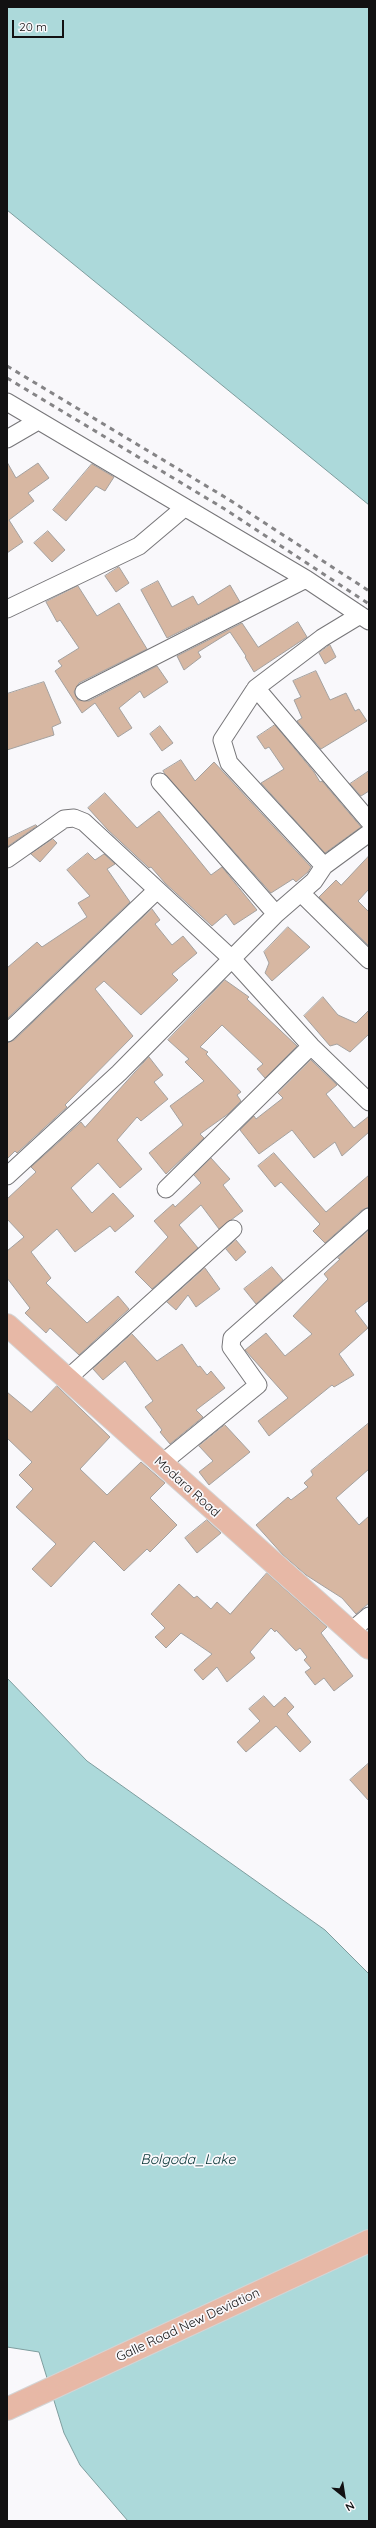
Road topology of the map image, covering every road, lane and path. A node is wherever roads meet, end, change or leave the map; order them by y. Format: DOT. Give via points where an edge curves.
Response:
graph roads {
  1 [pos="7,402"];
  2 [pos="38,421"];
  3 [pos="7,438"];
  4 [pos="184,508"];
  5 [pos="306,579"];
  6 [pos="7,609"];
  7 [pos="365,618"];
  8 [pos="256,688"];
  9 [pos="84,692"];
  10 [pos="160,782"];
  11 [pos="369,821"];
  12 [pos="369,833"];
  13 [pos="7,859"];
  14 [pos="324,866"];
  15 [pos="157,890"];
  16 [pos="301,893"];
  17 [pos="276,914"];
  18 [pos="233,960"];
  19 [pos="369,960"];
  20 [pos="7,1033"];
  21 [pos="311,1046"];
  22 [pos="369,1102"];
  23 [pos="7,1176"];
  24 [pos="166,1189"];
  25 [pos="369,1218"];
  26 [pos="233,1229"];
  27 [pos="7,1325"];
  28 [pos="67,1380"];
  29 [pos="162,1464"];
  30 [pos="369,1616"];
  31 [pos="350,1632"];
  32 [pos="369,1648"];
  33 [pos="369,2241"];
  34 [pos="7,2409"];
  1 -- 2 [label="street"];
  2 -- 3 [label="street"];
  2 -- 4 [label="street"];
  4 -- 5 [label="street"];
  4 -- 6 [label="street" via="139,546"];
  5 -- 7 [label="street"];
  5 -- 9 [label="street"];
  7 -- 8 [label="street" via="322,638"];
  8 -- 11 [label="street"];
  8 -- 14 [label="street" via="222,740 229,763"];
  10 -- 17 [label="street"];
  12 -- 14 [label="street"];
  13 -- 15 [label="street" via="64,819 74,818 84,822"];
  14 -- 16 [label="street" via="314,881"];
  15 -- 18 [label="street"];
  15 -- 20 [label="street"];
  16 -- 17 [label="street"];
  16 -- 19 [label="street"];
  17 -- 18 [label="street"];
  18 -- 21 [label="street"];
  18 -- 23 [label="street" via="119,1073"];
  21 -- 22 [label="street"];
  21 -- 24 [label="street"];
  25 -- 29 [label="street" via="232,1338 231,1347 258,1385"];
  26 -- 28 [label="street"];
  27 -- 28 [label="main road, Modara Road"];
  28 -- 29 [label="main road, Modara Road"];
  29 -- 31 [label="main road, Modara Road"];
  30 -- 31 [label="street"];
  31 -- 32 [label="main road, Modara Road"];
  33 -- 34 [label="main road, Galle Road New Deviation"];
}
